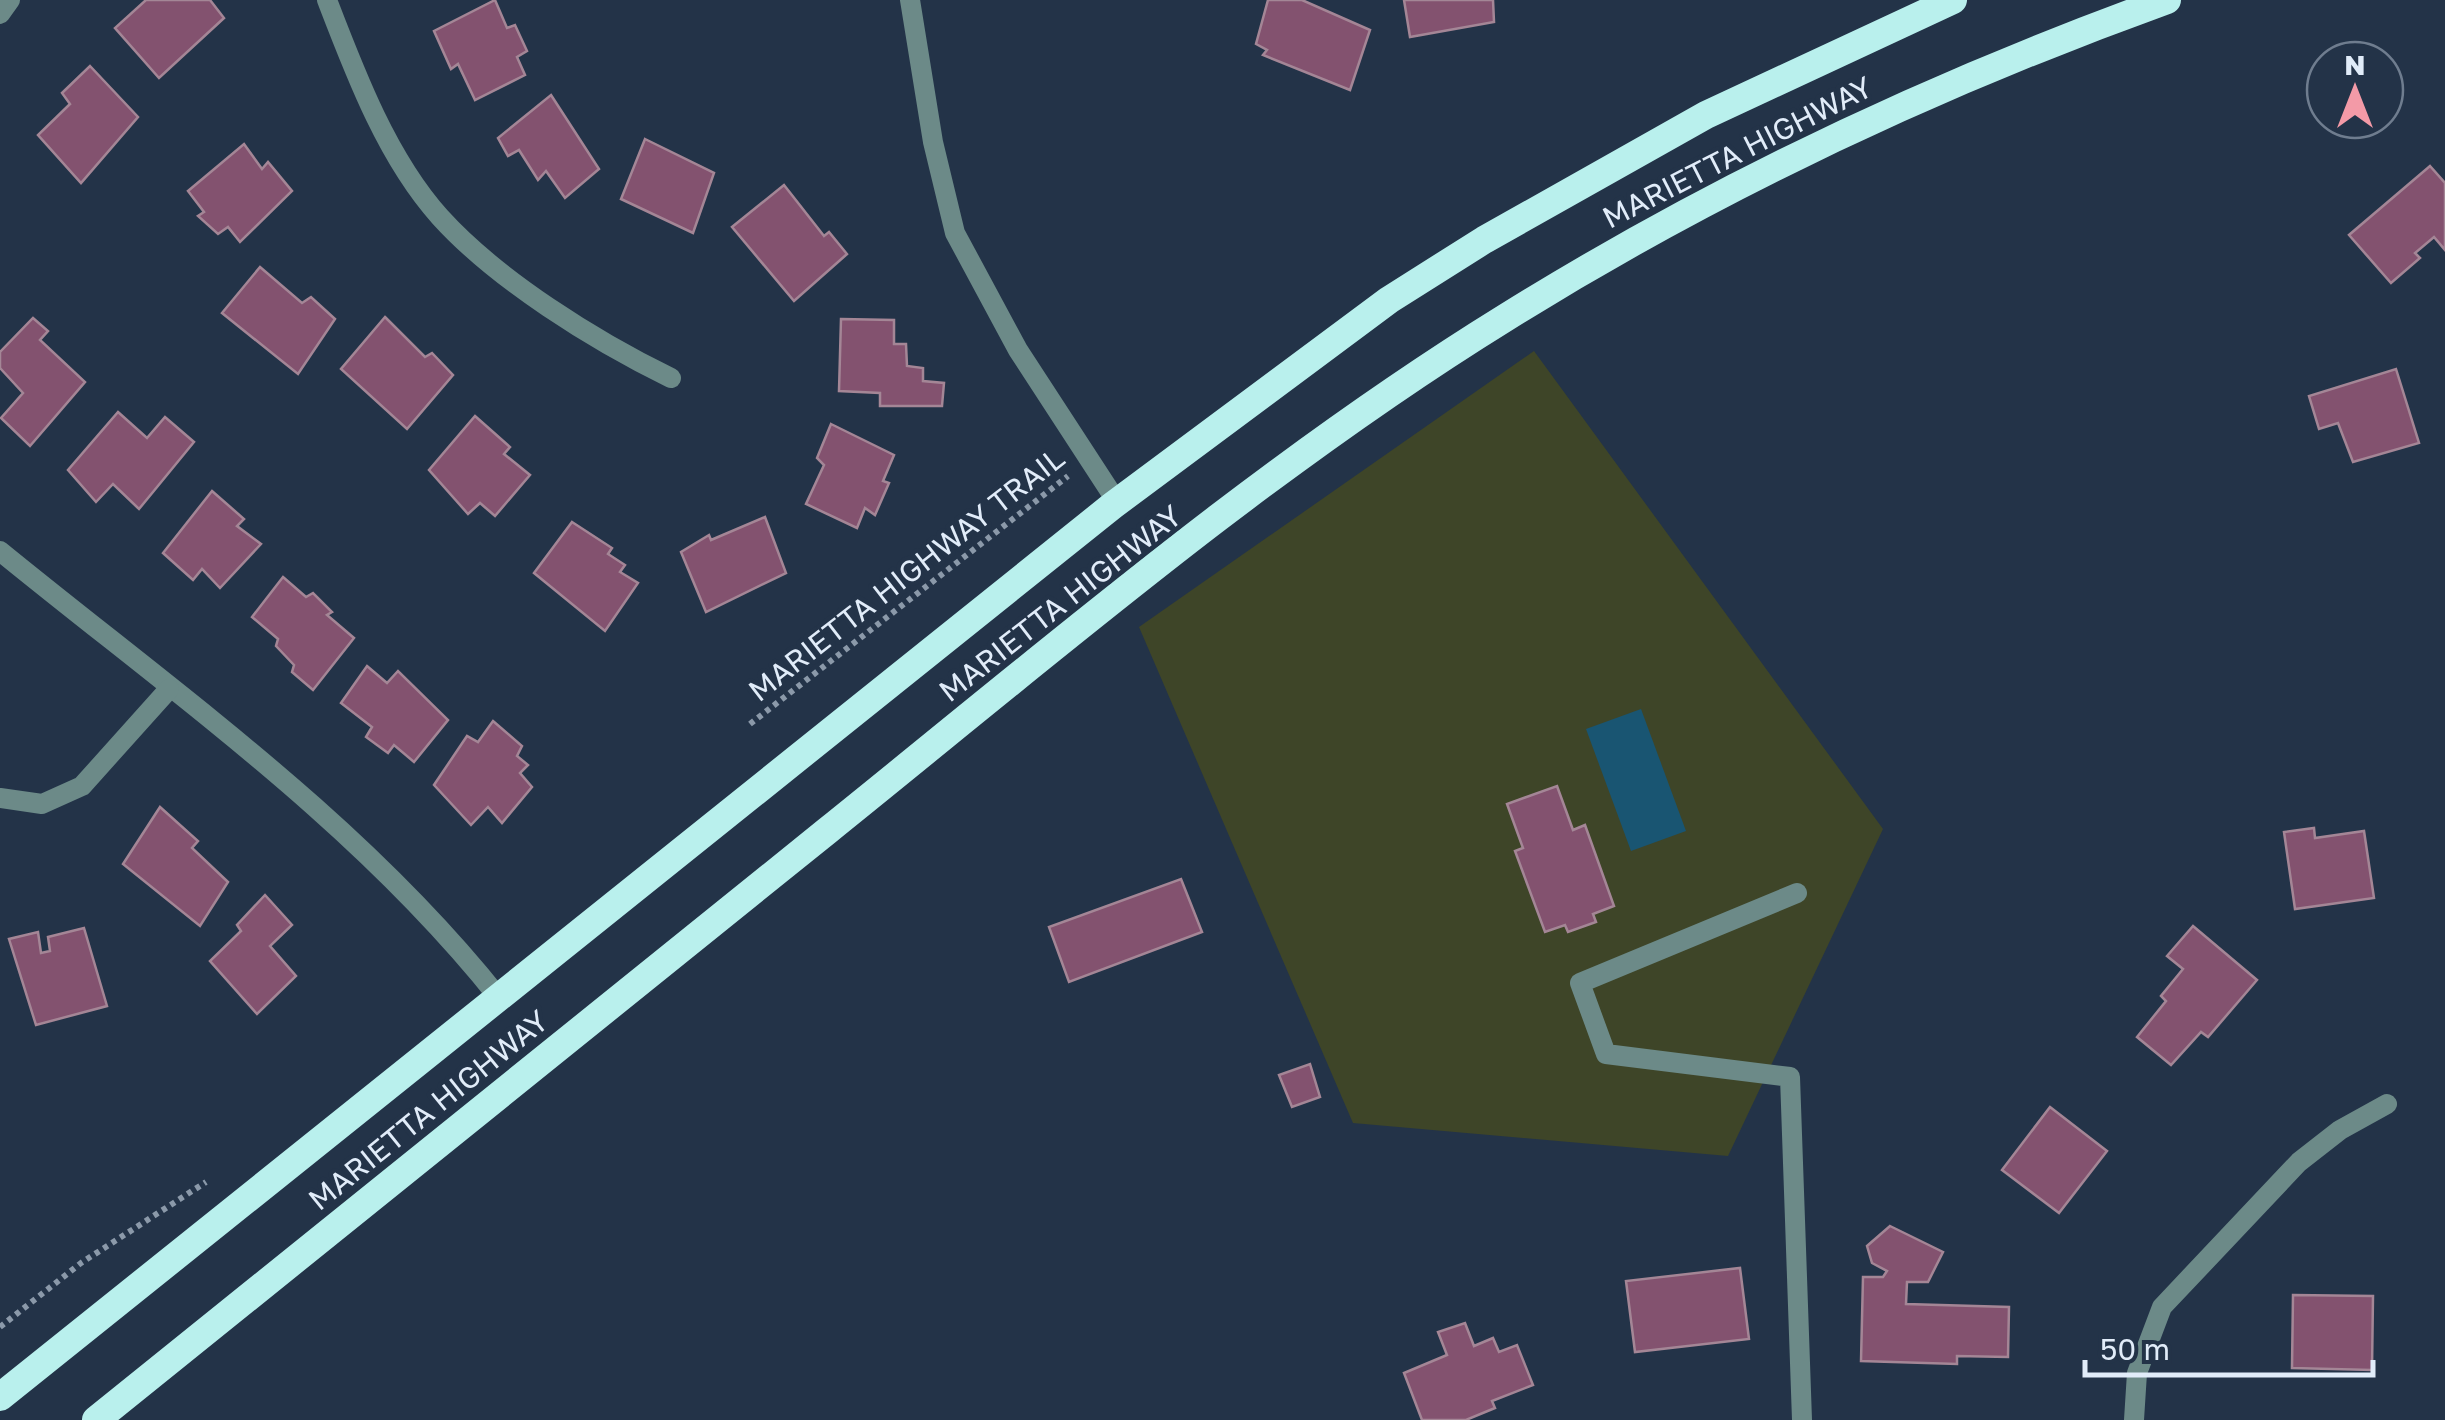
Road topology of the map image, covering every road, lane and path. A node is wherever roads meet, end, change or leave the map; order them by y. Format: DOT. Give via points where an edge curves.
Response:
graph roads {
  1 [pos="10,0"];
  2 [pos="327,0"];
  3 [pos="910,0"];
  4 [pos="1952,0"];
  5 [pos="2167,0"];
  6 [pos="0,14"];
  7 [pos="671,378"];
  8 [pos="1090,460"];
  9 [pos="1117,502"];
  10 [pos="0,552"];
  11 [pos="169,689"];
  12 [pos="750,724"];
  13 [pos="0,798"];
  14 [pos="1796,892"];
  15 [pos="499,998"];
  16 [pos="2387,1104"];
  17 [pos="206,1182"];
  18 [pos="0,1327"];
  19 [pos="0,1397"];
  20 [pos="96,1420"];
  21 [pos="1802,1420"];
  22 [pos="2134,1420"];
  1 -- 6 [label="street"];
  2 -- 7 [label="street" via="388,136 440,217 605,346"];
  3 -- 8 [label="street" via="956,233 1018,350"];
  4 -- 9 [label="highway, MARIETTA HIGHWAY" via="1721,107 1484,240 1389,300"];
  5 -- 20 [label="highway, MARIETTA HIGHWAY" via="1916,97 1816,144 1656,228 1409,380 1046,654"];
  8 -- 9 [label="street"];
  8 -- 12 [label="path, MARIETTA HIGHWAY TRAIL"];
  9 -- 15 [label="highway, MARIETTA HIGHWAY"];
  10 -- 11 [label="street"];
  11 -- 13 [label="street" via="82,786 42,804"];
  11 -- 15 [label="street" via="272,766 364,849 450,936"];
  14 -- 21 [label="street" via="1580,983 1606,1054 1790,1077"];
  15 -- 19 [label="highway, MARIETTA HIGHWAY"];
  16 -- 22 [label="street" via="2299,1162 2162,1307 2136,1373"];
  17 -- 18 [label="path" via="81,1262"];
}
